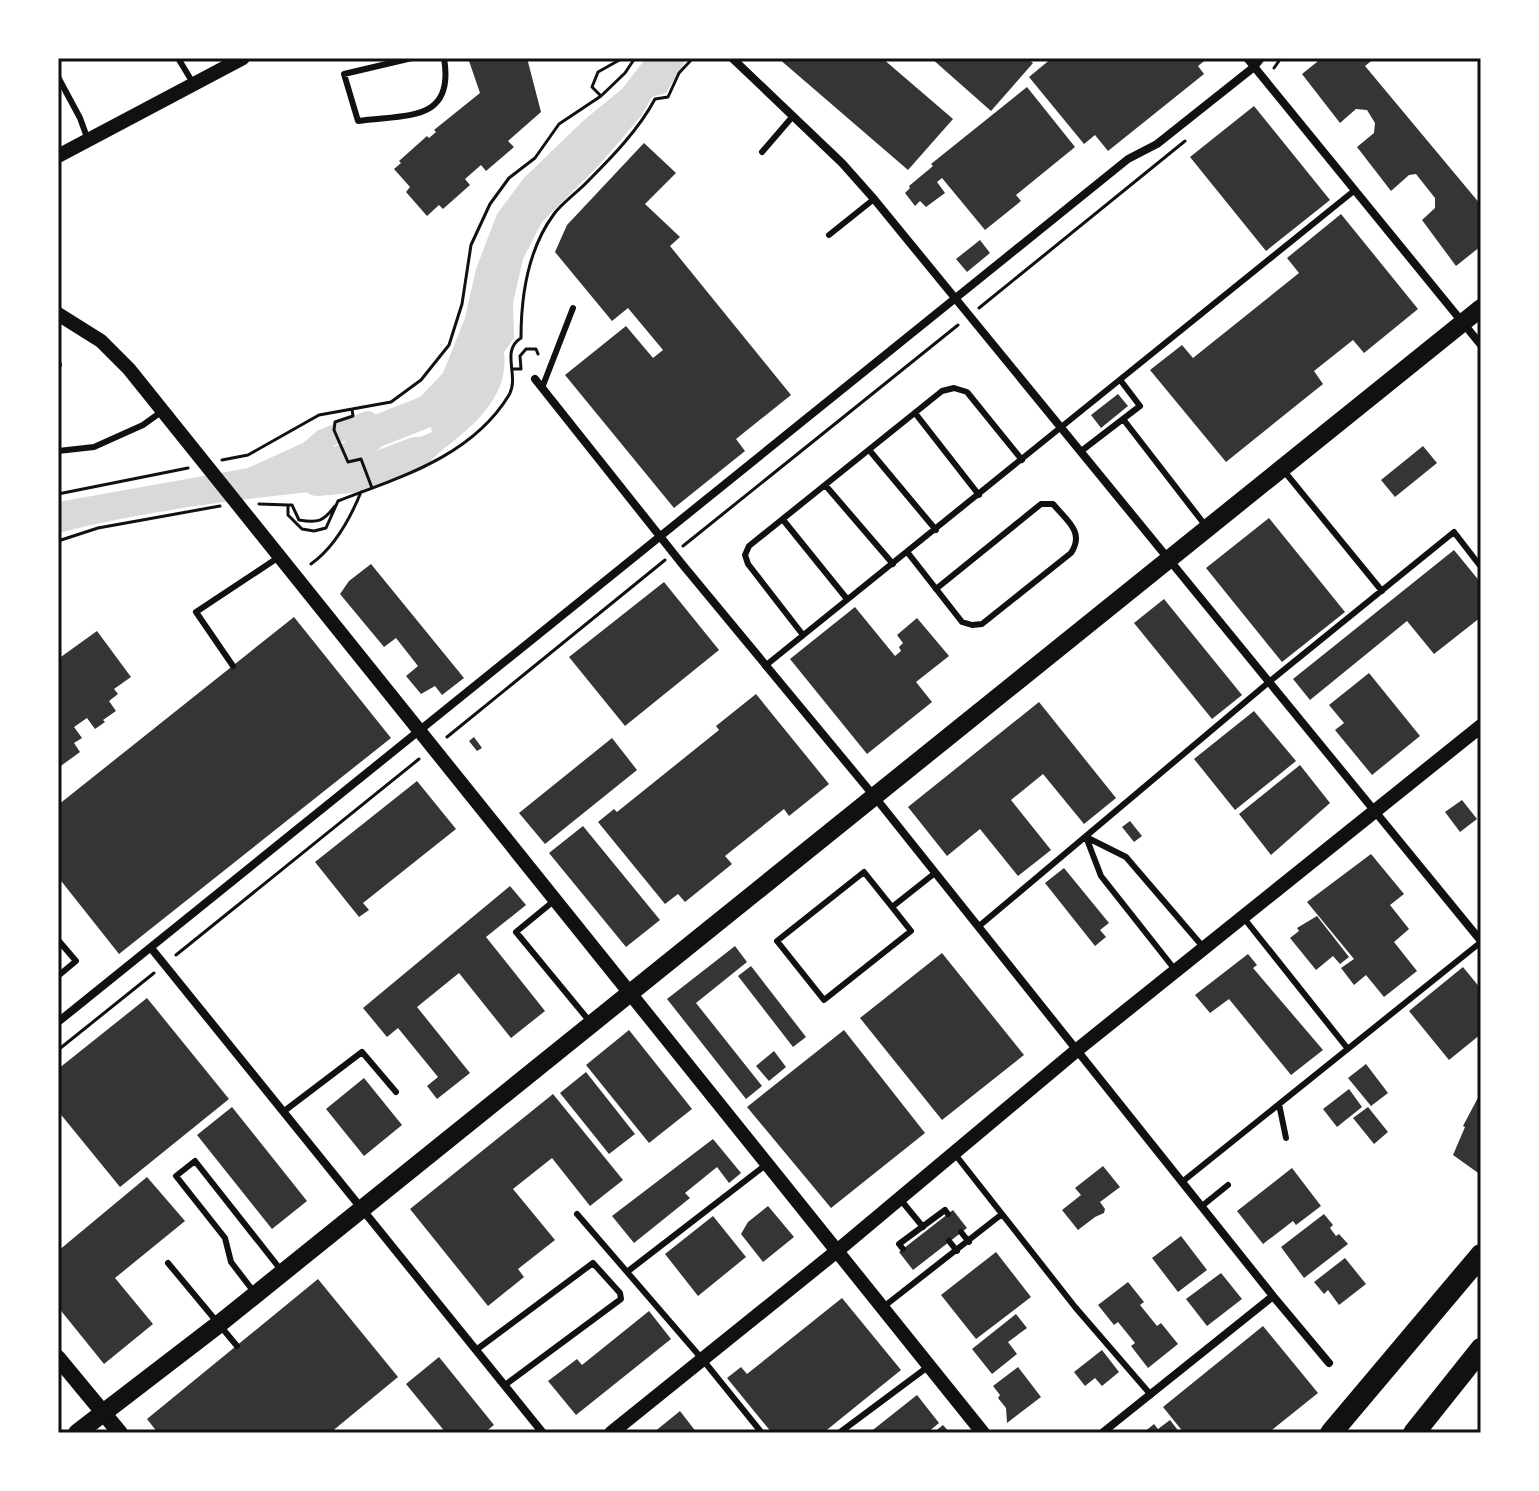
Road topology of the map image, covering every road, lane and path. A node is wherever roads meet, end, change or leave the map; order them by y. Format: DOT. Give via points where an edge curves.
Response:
graph roads {
  1 [pos="178,58"];
  2 [pos="243,58"];
  3 [pos="412,58"];
  4 [pos="444,58"];
  5 [pos="623,58"];
  6 [pos="635,58"];
  7 [pos="693,58"];
  8 [pos="732,58"];
  9 [pos="1247,58"];
  10 [pos="1261,58"];
  11 [pos="1254,67"];
  12 [pos="58,77"];
  13 [pos="194,84"];
  14 [pos="601,96"];
  15 [pos="793,116"];
  16 [pos="88,140"];
  17 [pos="762,152"];
  18 [pos="58,155"];
  19 [pos="1355,190"];
  20 [pos="874,199"];
  21 [pos="829,235"];
  22 [pos="955,300"];
  23 [pos="573,308"];
  24 [pos="1481,308"];
  25 [pos="58,314"];
  26 [pos="1463,323"];
  27 [pos="1481,345"];
  28 [pos="538,354"];
  29 [pos="513,369"];
  30 [pos="535,379"];
  31 [pos="1121,381"];
  32 [pos="542,388"];
  33 [pos="352,409"];
  34 [pos="162,412"];
  35 [pos="915,413"];
  36 [pos="1123,419"];
  37 [pos="1061,428"];
  38 [pos="58,451"];
  39 [pos="870,451"];
  40 [pos="1080,452"];
  41 [pos="1022,460"];
  42 [pos="219,461"];
  43 [pos="189,467"];
  44 [pos="1282,468"];
  45 [pos="826,486"];
  46 [pos="372,488"];
  47 [pos="361,492"];
  48 [pos="58,494"];
  49 [pos="979,495"];
  50 [pos="338,501"];
  51 [pos="256,504"];
  52 [pos="231,505"];
  53 [pos="288,505"];
  54 [pos="784,521"];
  55 [pos="1206,528"];
  56 [pos="936,530"];
  57 [pos="662,537"];
  58 [pos="58,541"];
  59 [pos="908,553"];
  60 [pos="279,557"];
  61 [pos="1168,559"];
  62 [pos="311,564"];
  63 [pos="893,564"];
  64 [pos="1481,567"];
  65 [pos="936,589"];
  66 [pos="1382,591"];
  67 [pos="847,599"];
  68 [pos="803,635"];
  69 [pos="233,666"];
  70 [pos="765,666"];
  71 [pos="1269,682"];
  72 [pos="1481,726"];
  73 [pos="419,731"];
  74 [pos="874,796"];
  75 [pos="1374,812"];
  76 [pos="1086,837"];
  77 [pos="935,873"];
  78 [pos="555,900"];
  79 [pos="892,907"];
  80 [pos="1243,917"];
  81 [pos="978,927"];
  82 [pos="58,940"];
  83 [pos="1481,942"];
  84 [pos="151,948"];
  85 [pos="1204,948"];
  86 [pos="1176,971"];
  87 [pos="58,976"];
  88 [pos="630,994"];
  89 [pos="58,1022"];
  90 [pos="592,1025"];
  91 [pos="1348,1049"];
  92 [pos="1077,1050"];
  93 [pos="396,1092"];
  94 [pos="1279,1104"];
  95 [pos="283,1112"];
  96 [pos="1286,1138"];
  97 [pos="954,1153"];
  98 [pos="767,1164"];
  99 [pos="1182,1182"];
  100 [pos="1228,1185"];
  101 [pos="900,1199"];
  102 [pos="1202,1206"];
  103 [pos="362,1209"];
  104 [pos="577,1214"];
  105 [pos="948,1214"];
  106 [pos="1002,1214"];
  107 [pos="923,1227"];
  108 [pos="961,1232"];
  109 [pos="949,1241"];
  110 [pos="969,1242"];
  111 [pos="903,1249"];
  112 [pos="837,1251"];
  113 [pos="957,1251"];
  114 [pos="1481,1255"];
  115 [pos="928,1258"];
  116 [pos="168,1263"];
  117 [pos="917,1267"];
  118 [pos="935,1267"];
  119 [pos="627,1272"];
  120 [pos="283,1273"];
  121 [pos="924,1276"];
  122 [pos="256,1294"];
  123 [pos="1273,1296"];
  124 [pos="882,1308"];
  125 [pos="219,1324"];
  126 [pos="237,1346"];
  127 [pos="1481,1349"];
  128 [pos="476,1350"];
  129 [pos="58,1358"];
  130 [pos="703,1360"];
  131 [pos="1329,1363"];
  132 [pos="929,1366"];
  133 [pos="505,1385"];
  134 [pos="1151,1395"];
  135 [pos="103,1412"];
  136 [pos="77,1433"];
  137 [pos="120,1433"];
  138 [pos="543,1433"];
  139 [pos="611,1433"];
  140 [pos="762,1433"];
  141 [pos="839,1433"];
  142 [pos="983,1433"];
  143 [pos="1102,1433"];
  144 [pos="1331,1433"];
  145 [pos="1414,1433"];
  1 -- 13 [label="lane"];
  2 -- 13 [label="street"];
  3 -- 4 [label="lane" via="344,74 358,121 426,112 442,100 448,80"];
  5 -- 14 [label="path" via="598,72 592,87"];
  6 -- 14 [label="path"];
  7 -- 29 [label="path" via="668,97 655,99 642,121 554,214 526,278 521,338 510,353"];
  8 -- 15 [label="street"];
  9 -- 11 [label="street"];
  10 -- 11 [label="street"];
  11 -- 19 [label="street"];
  11 -- 22 [label="street" via="1157,144 1128,159"];
  12 -- 16 [label="lane"];
  13 -- 16 [label="street"];
  14 -- 33 [label="path" via="559,124 535,158 509,178 490,204 471,245 449,345 421,380 391,402"];
  15 -- 17 [label="lane"];
  15 -- 20 [label="street"];
  16 -- 18 [label="street"];
  19 -- 26 [label="street"];
  19 -- 31 [label="lane"];
  20 -- 21 [label="lane"];
  20 -- 22 [label="street"];
  22 -- 37 [label="street"];
  22 -- 57 [label="street"];
  23 -- 32 [label="lane"];
  24 -- 26 [label="main road"];
  25 -- 34 [label="street" via="115,355"];
  26 -- 27 [label="street"];
  26 -- 44 [label="main road"];
  28 -- 29 [label="path" via="526,349 520,356 521,369"];
  29 -- 46 [label="path" via="511,392 483,427 443,458"];
  30 -- 32 [label="street"];
  31 -- 36 [label="lane" via="1140,406"];
  31 -- 37 [label="lane"];
  32 -- 57 [label="street"];
  33 -- 42 [label="path" via="319,415 248,455"];
  33 -- 46 [label="path" via="353,416 335,422 334,430 348,462 361,459"];
  34 -- 38 [label="lane" via="94,447"];
  34 -- 60 [label="street"];
  35 -- 39 [label="lane"];
  35 -- 41 [label="lane" via="942,391 967,392"];
  35 -- 49 [label="lane"];
  36 -- 40 [label="lane"];
  36 -- 55 [label="lane"];
  37 -- 40 [label="street"];
  37 -- 41 [label="lane"];
  39 -- 45 [label="lane"];
  39 -- 56 [label="lane"];
  40 -- 61 [label="street"];
  41 -- 49 [label="lane"];
  43 -- 48 [label="path"];
  44 -- 55 [label="main road"];
  44 -- 66 [label="lane"];
  45 -- 54 [label="lane"];
  45 -- 63 [label="lane"];
  46 -- 47 [label="path"];
  47 -- 50 [label="path"];
  47 -- 62 [label="path" via="350,521"];
  49 -- 56 [label="lane"];
  50 -- 53 [label="path" via="325,520 316,523 299,520"];
  50 -- 53 [label="path" via="326,528 314,531 293,522"];
  51 -- 53 [label="path"];
  52 -- 58 [label="path" via="98,528"];
  54 -- 67 [label="lane"];
  54 -- 68 [label="lane" via="749,546 745,555"];
  55 -- 61 [label="main road"];
  56 -- 59 [label="lane"];
  57 -- 70 [label="street"];
  57 -- 73 [label="street"];
  59 -- 63 [label="lane"];
  59 -- 65 [label="lane"];
  60 -- 69 [label="lane" via="196,612"];
  60 -- 73 [label="street"];
  61 -- 71 [label="street"];
  61 -- 74 [label="main road"];
  63 -- 67 [label="lane"];
  64 -- 66 [label="lane" via="1454,532"];
  65 -- 65 [label="lane" via="1041,504 1053,504 1077,534 1071,553 982,624 962,622"];
  66 -- 71 [label="lane"];
  67 -- 68 [label="lane"];
  68 -- 70 [label="lane"];
  70 -- 74 [label="street"];
  71 -- 75 [label="street"];
  71 -- 76 [label="lane"];
  72 -- 75 [label="street"];
  73 -- 78 [label="street"];
  73 -- 84 [label="street"];
  74 -- 77 [label="street"];
  74 -- 88 [label="main road"];
  75 -- 80 [label="street"];
  75 -- 83 [label="street"];
  76 -- 81 [label="lane"];
  76 -- 85 [label="lane" via="1126,857"];
  76 -- 86 [label="lane" via="1101,876"];
  77 -- 79 [label="lane"];
  77 -- 81 [label="street"];
  78 -- 88 [label="street"];
  78 -- 90 [label="lane" via="516,932"];
  79 -- 79 [label="lane" via="864,872 777,941 824,1000 911,931"];
  80 -- 85 [label="street"];
  80 -- 91 [label="lane"];
  81 -- 92 [label="street"];
  82 -- 87 [label="lane" via="76,961"];
  83 -- 91 [label="lane"];
  84 -- 89 [label="street"];
  84 -- 95 [label="street"];
  85 -- 86 [label="street"];
  86 -- 92 [label="street"];
  88 -- 90 [label="main road"];
  88 -- 98 [label="street"];
  90 -- 103 [label="main road"];
  91 -- 94 [label="lane"];
  92 -- 97 [label="street"];
  92 -- 99 [label="street"];
  93 -- 95 [label="lane" via="362,1052"];
  94 -- 96 [label="lane"];
  94 -- 99 [label="lane"];
  95 -- 103 [label="street"];
  97 -- 101 [label="street"];
  97 -- 106 [label="lane"];
  98 -- 112 [label="street"];
  98 -- 119 [label="lane"];
  99 -- 102 [label="street"];
  100 -- 102 [label="lane"];
  101 -- 107 [label="lane"];
  101 -- 112 [label="street"];
  102 -- 123 [label="street"];
  103 -- 120 [label="main road"];
  103 -- 128 [label="street"];
  104 -- 119 [label="lane"];
  105 -- 107 [label="lane" via="945,1210"];
  106 -- 110 [label="lane"];
  106 -- 134 [label="lane"];
  107 -- 111 [label="lane" via="899,1244"];
  108 -- 110 [label="lane"];
  109 -- 113 [label="lane"];
  110 -- 113 [label="lane"];
  112 -- 124 [label="street"];
  112 -- 130 [label="street"];
  113 -- 118 [label="lane"];
  114 -- 144 [label="highway"];
  115 -- 118 [label="lane"];
  116 -- 125 [label="lane"];
  117 -- 121 [label="lane"];
  118 -- 121 [label="lane"];
  119 -- 130 [label="lane"];
  120 -- 122 [label="main road"];
  120 -- 122 [label="lane" via="195,1161 176,1176 225,1238 231,1262"];
  121 -- 124 [label="lane"];
  122 -- 125 [label="main road"];
  123 -- 131 [label="street"];
  123 -- 134 [label="street"];
  124 -- 132 [label="street"];
  125 -- 126 [label="lane"];
  125 -- 135 [label="main road"];
  127 -- 145 [label="highway"];
  128 -- 133 [label="street"];
  128 -- 133 [label="lane" via="593,1263 620,1293 621,1299"];
  129 -- 135 [label="main road"];
  130 -- 139 [label="street"];
  130 -- 140 [label="lane"];
  132 -- 141 [label="lane"];
  132 -- 142 [label="street"];
  133 -- 138 [label="street"];
  134 -- 143 [label="street"];
  135 -- 136 [label="main road"];
  135 -- 137 [label="main road"];
}
